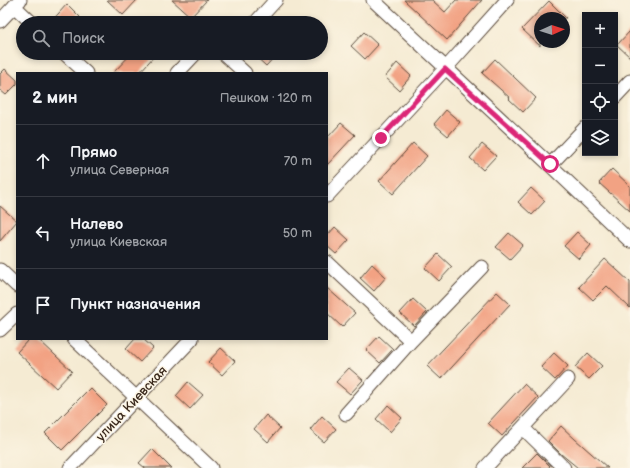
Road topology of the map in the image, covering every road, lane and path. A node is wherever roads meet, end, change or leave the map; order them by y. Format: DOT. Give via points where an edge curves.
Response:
graph roads {
  1 [pos="276,0"];
  2 [pos="373,0"];
  3 [pos="507,0"];
  4 [pos="17,3"];
  5 [pos="27,16"];
  6 [pos="261,16"];
  7 [pos="0,21"];
  8 [pos="72,60"];
  9 [pos="189,60"];
  10 [pos="231,60"];
  11 [pos="445,69"];
  12 [pos="85,72"];
  13 [pos="178,72"];
  14 [pos="244,72"];
  15 [pos="630,81"];
  16 [pos="618,94"];
  17 [pos="582,131"];
  18 [pos="550,164"];
  19 [pos="328,195"];
  20 [pos="630,241"];
  21 [pos="328,263"];
  22 [pos="482,267"];
  23 [pos="0,270"];
  24 [pos="16,285"];
  25 [pos="16,315"];
  26 [pos="0,330"];
  27 [pos="75,340"];
  28 [pos="191,340"];
  29 [pos="411,341"];
  30 [pos="568,379"];
  31 [pos="136,397"];
  32 [pos="346,414"];
  33 [pos="523,428"];
  34 [pos="70,468"];
  35 [pos="211,468"];
  36 [pos="485,468"];
  37 [pos="564,468"];
  1 -- 6 [label="street"];
  2 -- 11 [label="street"];
  3 -- 11 [label="street"];
  4 -- 5 [label="street"];
  4 -- 7 [label="street"];
  8 -- 12 [label="street"];
  9 -- 13 [label="street"];
  10 -- 14 [label="street"];
  11 -- 18 [label="street"];
  11 -- 19 [label="street"];
  15 -- 16 [label="street"];
  17 -- 18 [label="street"];
  18 -- 20 [label="street"];
  21 -- 29 [label="street"];
  22 -- 29 [label="street"];
  23 -- 24 [label="street"];
  25 -- 26 [label="street"];
  27 -- 31 [label="street"];
  28 -- 31 [label="street, улица Киевская"];
  29 -- 32 [label="street"];
  30 -- 33 [label="street"];
  31 -- 34 [label="street, улица Киевская"];
  31 -- 35 [label="street"];
  33 -- 36 [label="street"];
  33 -- 37 [label="street"];
}
